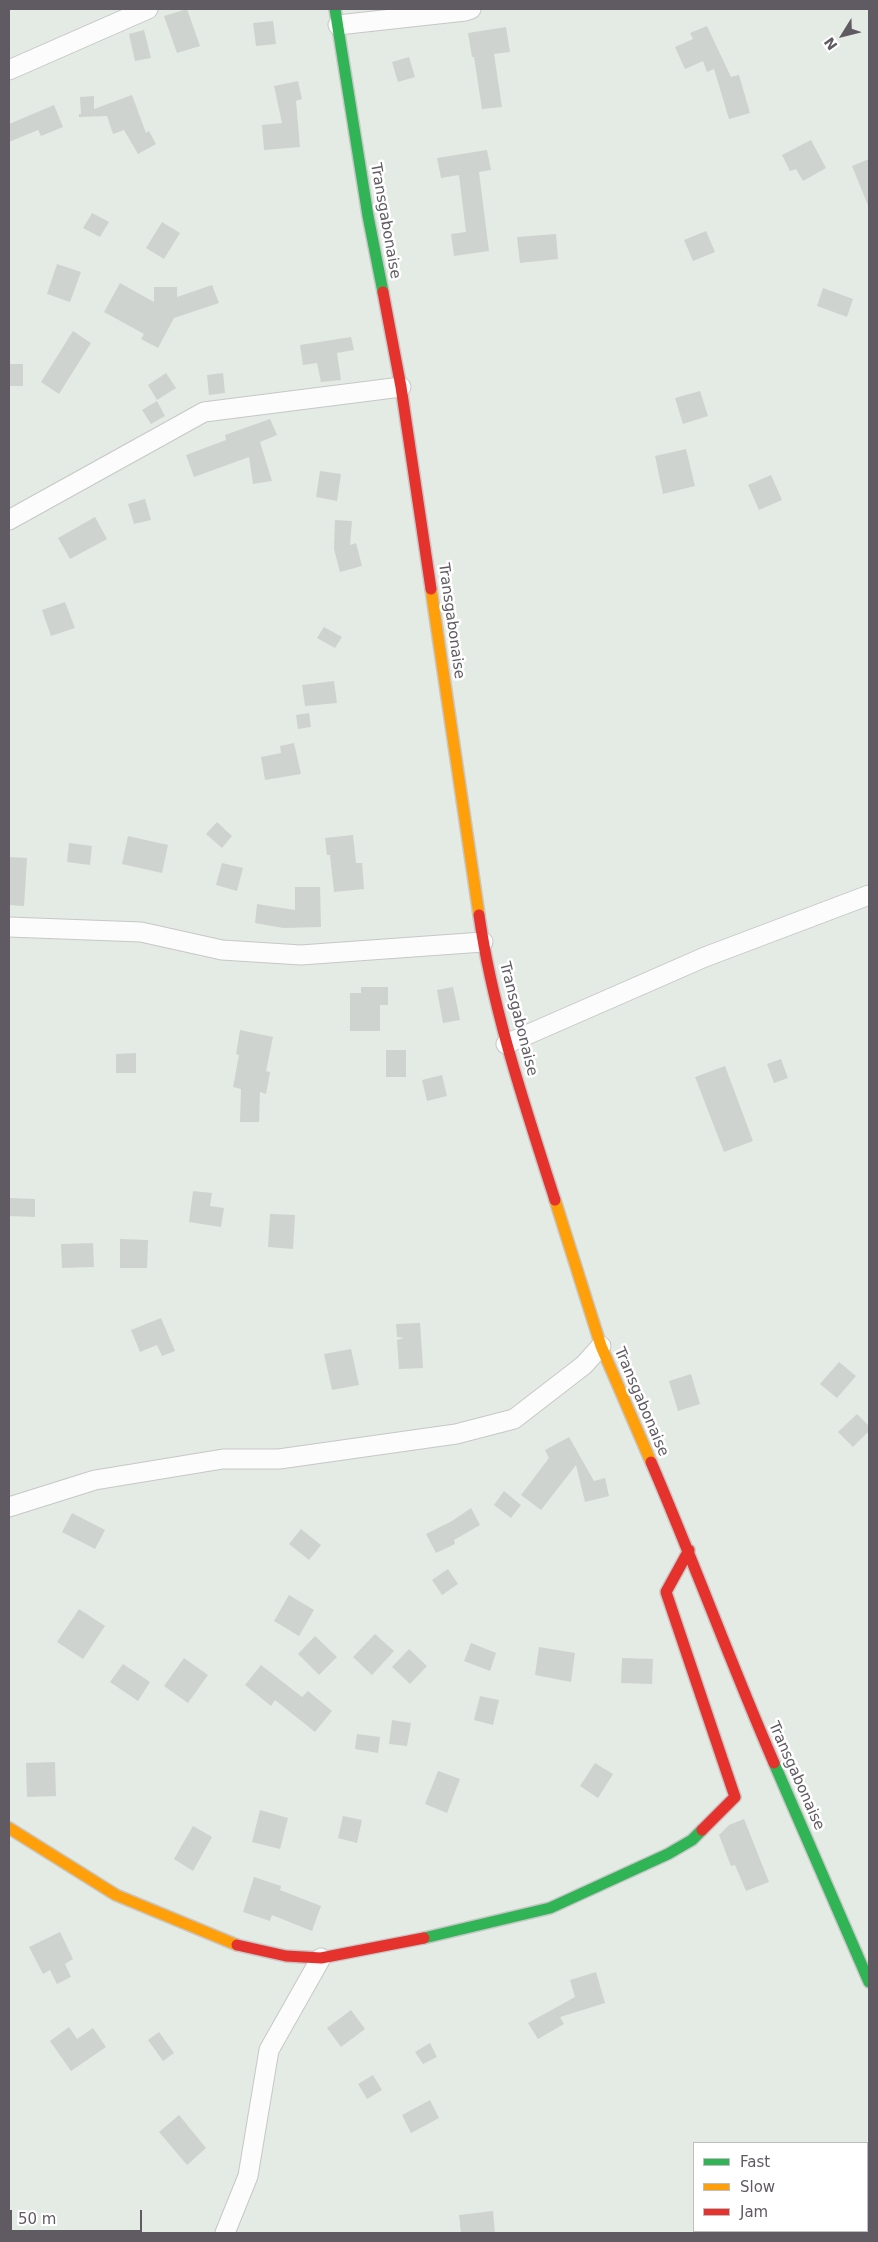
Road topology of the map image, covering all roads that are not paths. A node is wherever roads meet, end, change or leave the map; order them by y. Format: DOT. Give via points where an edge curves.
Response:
graph roads {
  1 [pos="148,9"];
  2 [pos="471,9"];
  3 [pos="337,17"];
  4 [pos="9,70"];
  5 [pos="401,387"];
  6 [pos="9,520"];
  7 [pos="869,896"];
  8 [pos="9,927"];
  9 [pos="483,942"];
  10 [pos="506,1044"];
  11 [pos="601,1346"];
  12 [pos="9,1507"];
  13 [pos="689,1550"];
  14 [pos="9,1828"];
  15 [pos="321,1958"];
  16 [pos="869,1982"];
  17 [pos="226,2233"];
  1 -- 4 [label="street"];
  2 -- 3 [label="street"];
  3 -- 5 [label="main road, Transgabonaise" via="368,216"];
  5 -- 6 [label="street" via="204,412"];
  5 -- 9 [label="main road, Transgabonaise"];
  7 -- 10 [label="street" via="705,957"];
  8 -- 9 [label="street" via="141,932 222,950 301,955"];
  9 -- 10 [label="main road, Transgabonaise"];
  10 -- 11 [label="main road, Transgabonaise"];
  11 -- 12 [label="street" via="584,1365 514,1419 456,1434 279,1459 223,1459 123,1475 95,1480"];
  11 -- 13 [label="main road, Transgabonaise"];
  13 -- 15 [label="main road" via="666,1592 735,1797 692,1840 550,1908 453,1933"];
  13 -- 16 [label="main road, Transgabonaise" via="738,1680"];
  14 -- 15 [label="main road" via="116,1895 240,1946 286,1956"];
  15 -- 17 [label="street" via="269,2050 248,2176"];
}
